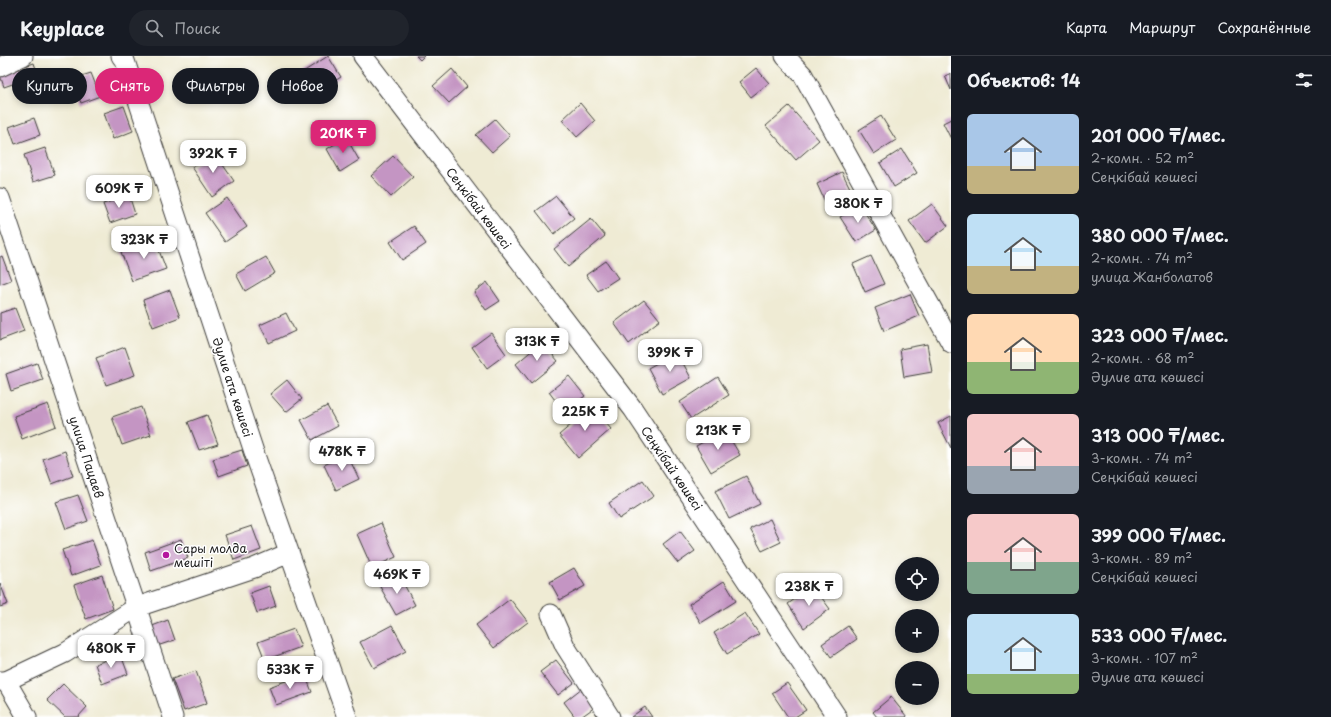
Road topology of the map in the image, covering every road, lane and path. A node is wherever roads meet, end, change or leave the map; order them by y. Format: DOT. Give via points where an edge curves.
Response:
graph roads {
  1 [pos="23,56"];
  2 [pos="121,56"];
  3 [pos="363,56"];
  4 [pos="785,56"];
  5 [pos="0,67"];
  6 [pos="0,198"];
  7 [pos="951,343"];
  8 [pos="289,553"];
  9 [pos="137,607"];
  10 [pos="551,614"];
  11 [pos="3,681"];
  12 [pos="26,717"];
  13 [pos="173,717"];
  14 [pos="347,717"];
  15 [pos="610,717"];
  16 [pos="837,717"];
  1 -- 5 [label="street"];
  2 -- 8 [label="street, Әулие ата көшесі" via="125,61"];
  3 -- 16 [label="street, Сеңкібай көшесі" via="633,409"];
  4 -- 7 [label="street" via="803,75"];
  6 -- 9 [label="street, улица Пацаев"];
  8 -- 9 [label="street" via="254,568"];
  8 -- 14 [label="street, Әулие ата көшесі"];
  9 -- 11 [label="street" via="65,653"];
  9 -- 13 [label="street, улица Пацаев"];
  10 -- 15 [label="street" via="565,646"];
  11 -- 12 [label="street"];
}
